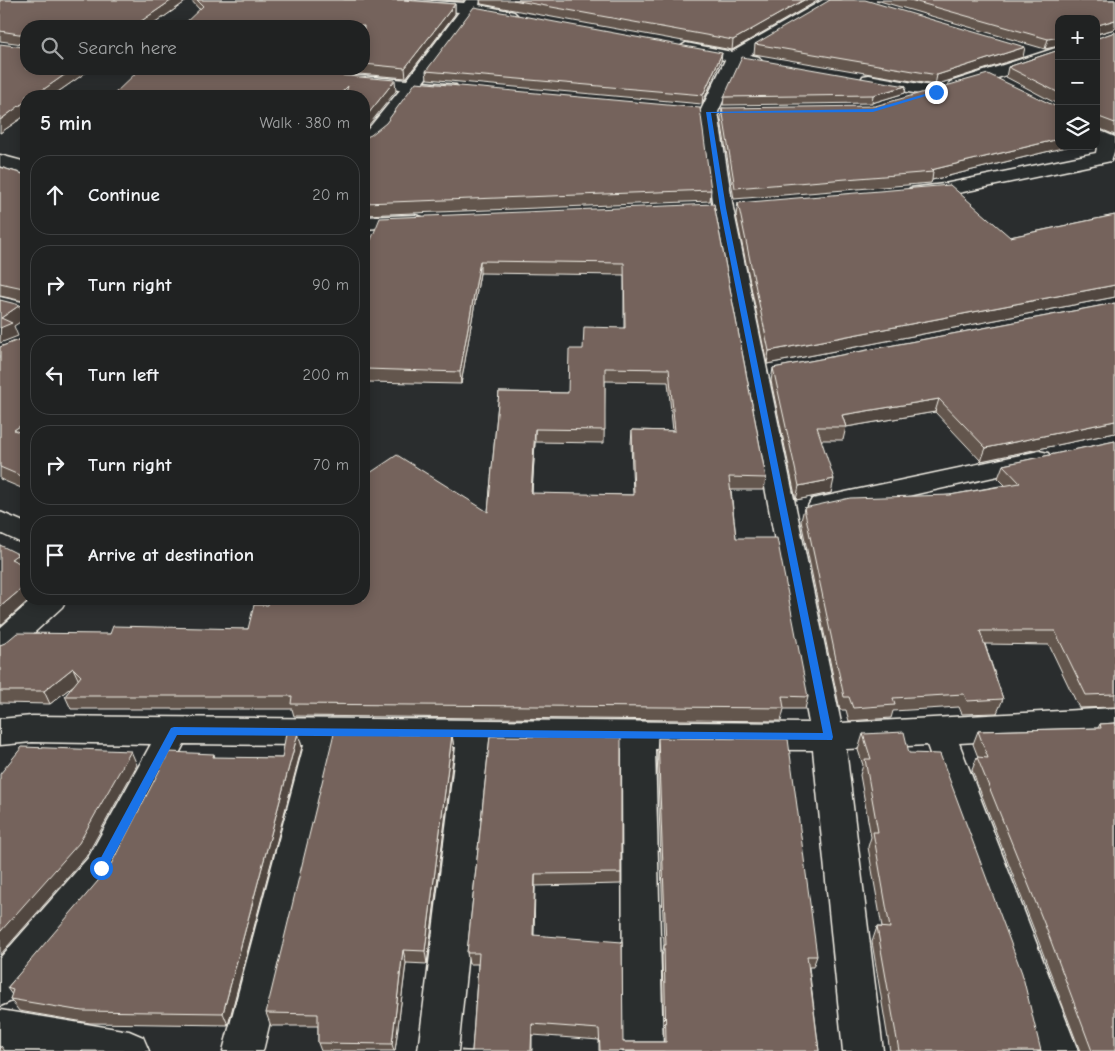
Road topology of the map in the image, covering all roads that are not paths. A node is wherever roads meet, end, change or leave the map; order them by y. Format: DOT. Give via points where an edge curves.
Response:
graph roads {
  1 [pos="352,0"];
  2 [pos="807,1"];
  3 [pos="830,2"];
  4 [pos="472,4"];
  5 [pos="529,19"];
  6 [pos="666,44"];
  7 [pos="1015,48"];
  8 [pos="1051,54"];
  9 [pos="734,57"];
  10 [pos="773,64"];
  11 [pos="986,76"];
  12 [pos="850,77"];
  13 [pos="344,79"];
  14 [pos="412,86"];
  15 [pos="1010,89"];
  16 [pos="471,91"];
  17 [pos="936,92"];
  18 [pos="900,102"];
  19 [pos="1107,137"];
  20 [pos="370,138"];
  21 [pos="0,161"];
  22 [pos="20,166"];
  23 [pos="896,194"];
  24 [pos="430,220"];
  25 [pos="370,228"];
  26 [pos="0,304"];
  27 [pos="20,309"];
  28 [pos="1066,453"];
  29 [pos="784,514"];
  30 [pos="0,521"];
  31 [pos="20,532"];
  32 [pos="45,605"];
  33 [pos="0,646"];
  34 [pos="1115,721"];
  35 [pos="174,731"];
  36 [pos="938,731"];
  37 [pos="0,732"];
  38 [pos="323,732"];
  39 [pos="474,734"];
  40 [pos="638,735"];
  41 [pos="828,737"];
  42 [pos="0,987"];
  43 [pos="0,1030"];
  44 [pos="129,1051"];
  45 [pos="243,1051"];
  46 [pos="438,1051"];
  47 [pos="643,1051"];
  48 [pos="863,1051"];
  49 [pos="1058,1051"];
  1 -- 4 [label="street"];
  2 -- 3 [label="street"];
  3 -- 9 [label="street"];
  4 -- 5 [label="street"];
  4 -- 14 [label="street"];
  6 -- 9 [label="street"];
  7 -- 8 [label="street"];
  8 -- 11 [label="street"];
  9 -- 10 [label="street"];
  9 -- 29 [label="street" via="708,111 723,208 766,373"];
  11 -- 15 [label="street"];
  11 -- 17 [label="street"];
  12 -- 17 [label="street"];
  13 -- 14 [label="street"];
  14 -- 16 [label="street"];
  14 -- 20 [label="street"];
  17 -- 18 [label="street"];
  19 -- 23 [label="street" via="1104,157 944,190"];
  21 -- 22 [label="street"];
  24 -- 25 [label="street"];
  26 -- 27 [label="street"];
  28 -- 29 [label="street"];
  29 -- 41 [label="street"];
  30 -- 31 [label="street"];
  32 -- 33 [label="street"];
  34 -- 36 [label="street"];
  35 -- 37 [label="street" via="32,729"];
  35 -- 38 [label="street"];
  35 -- 42 [label="street" via="101,868"];
  36 -- 41 [label="street"];
  36 -- 49 [label="street"];
  38 -- 39 [label="street"];
  38 -- 45 [label="street"];
  39 -- 40 [label="street"];
  39 -- 46 [label="street"];
  40 -- 41 [label="street"];
  40 -- 47 [label="street"];
  41 -- 48 [label="street"];
  43 -- 44 [label="street"];
}
